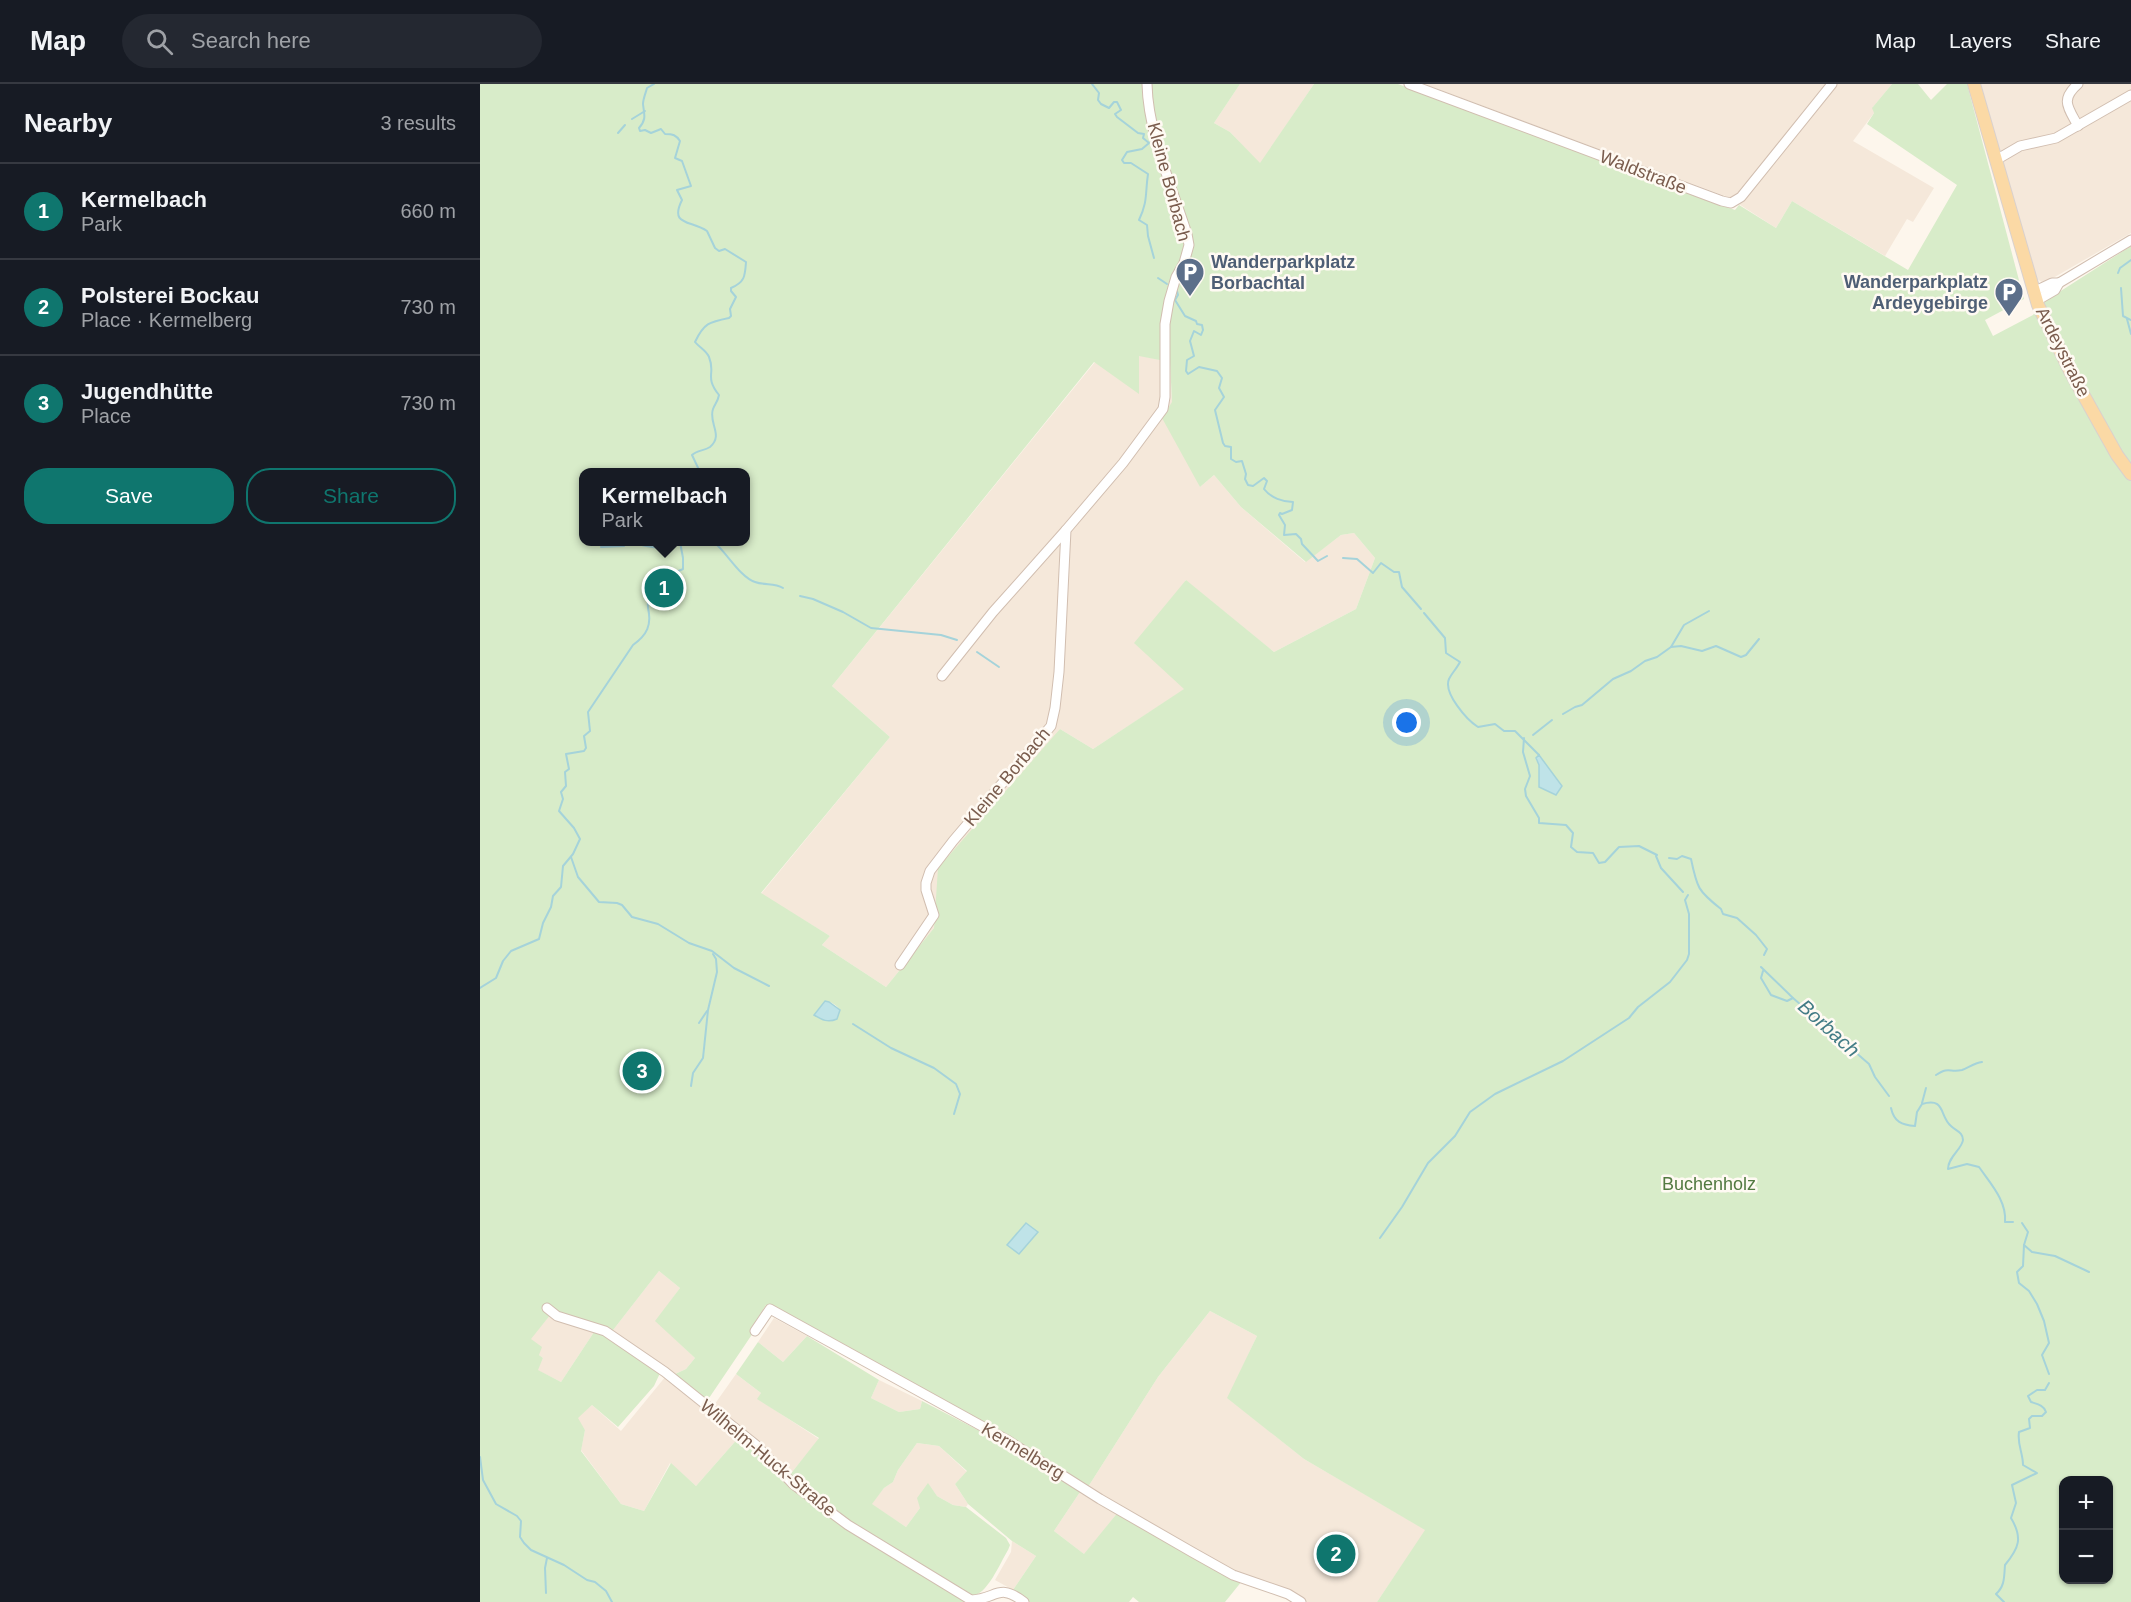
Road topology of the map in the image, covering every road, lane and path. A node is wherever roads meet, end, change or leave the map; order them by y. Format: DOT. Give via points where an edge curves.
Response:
graph roads {
  1 [pos="1147,84"];
  2 [pos="1409,84"];
  3 [pos="1832,84"];
  4 [pos="1974,84"];
  5 [pos="2078,84"];
  6 [pos="2131,95"];
  7 [pos="2078,126"];
  8 [pos="1996,160"];
  9 [pos="2131,240"];
  10 [pos="2035,297"];
  11 [pos="2131,474"];
  12 [pos="1066,530"];
  13 [pos="942,676"];
  14 [pos="900,965"];
  15 [pos="547,1308"];
  16 [pos="755,1331"];
  17 [pos="1023,1602"];
  18 [pos="1301,1602"];
  1 -- 12 [label="street, Kleine Borbach" via="1156,138 1189,245 1176,277 1165,324 1163,409"];
  2 -- 3 [label="street, Waldstraße" via="1731,203 1741,197"];
  4 -- 8 [label="main road, Ardeystraße"];
  5 -- 7 [label="street" via="2067,99"];
  6 -- 7 [label="street"];
  7 -- 8 [label="street" via="2056,138 2020,146"];
  8 -- 10 [label="main road, Ardeystraße"];
  9 -- 10 [label="street" via="2059,283 2052,283"];
  10 -- 11 [label="main road, Ardeystraße" via="2070,371"];
  12 -- 13 [label="street, Kleine Borbach"];
  12 -- 14 [label="street, Kleine Borbach" via="1059,672 1051,726 930,871 926,890 934,915"];
  15 -- 17 [label="street, Wilhelm-Huck-Straße" via="557,1316 605,1331 665,1372 756,1445 793,1484 876,1543 971,1600 1001,1592 1013,1594"];
  16 -- 18 [label="street, Kermelberg" via="770,1309 1007,1440 1233,1575"];
}
